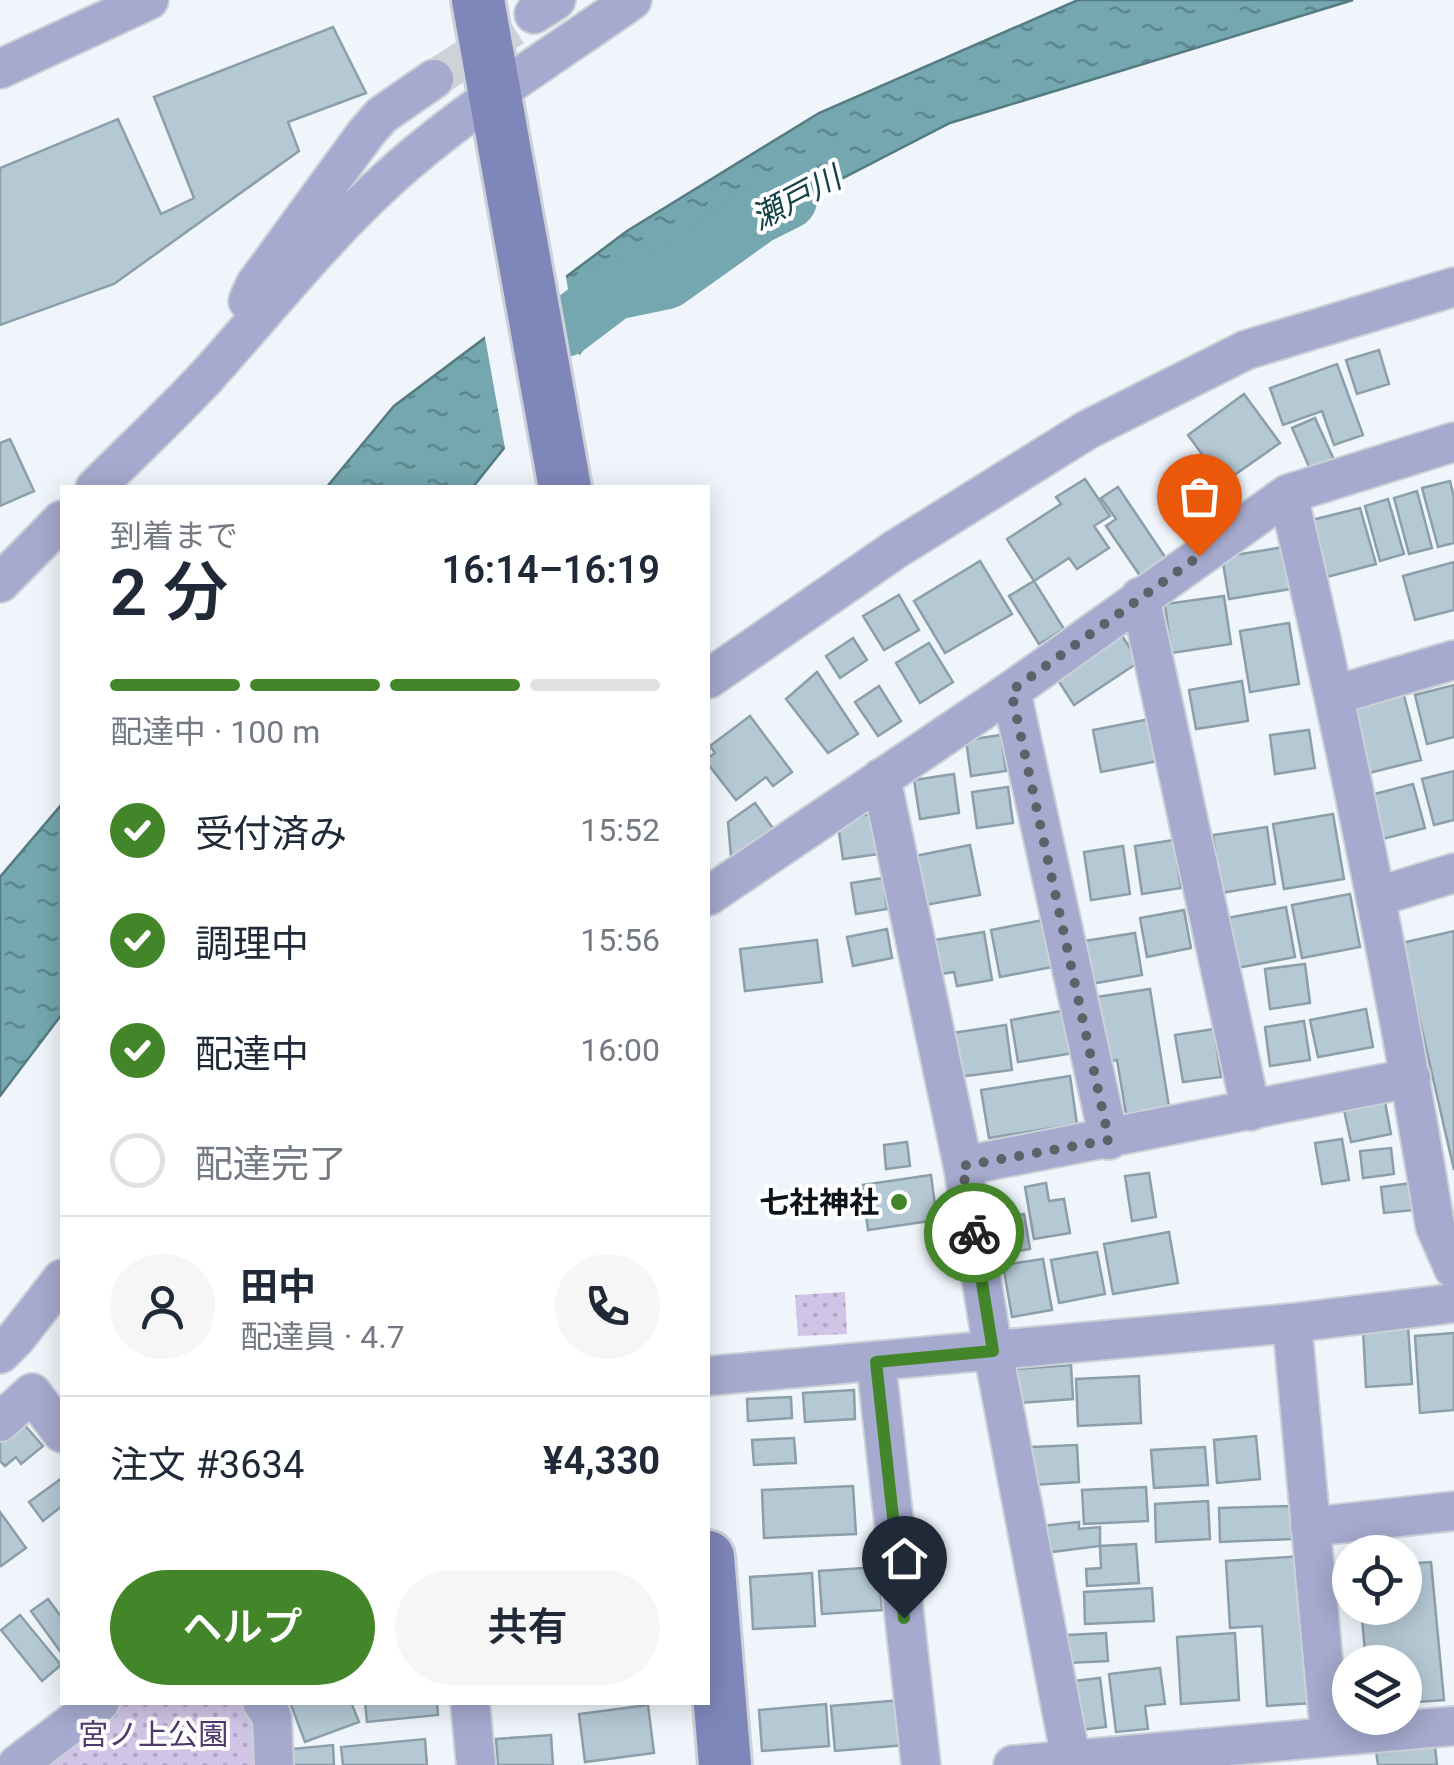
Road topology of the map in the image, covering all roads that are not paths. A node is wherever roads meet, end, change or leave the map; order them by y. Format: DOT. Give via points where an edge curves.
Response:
graph roads {
  1 [pos="149,0"];
  2 [pos="478,0"];
  3 [pos="632,0"];
  4 [pos="0,69"];
  5 [pos="434,79"];
  6 [pos="496,105"];
  7 [pos="1454,287"];
  8 [pos="240,337"];
  9 [pos="1454,442"];
  10 [pos="99,485"];
  11 [pos="564,485"];
  12 [pos="1288,494"];
  13 [pos="60,522"];
  14 [pos="0,583"];
  15 [pos="1140,596"];
  16 [pos="1454,660"];
  17 [pos="710,678"];
  18 [pos="1011,691"];
  19 [pos="1335,695"];
  20 [pos="881,778"];
  21 [pos="1454,873"];
  22 [pos="710,895"];
  23 [pos="1376,897"];
  24 [pos="1411,1078"];
  25 [pos="1251,1111"];
  26 [pos="1109,1140"];
  27 [pos="962,1166"];
  28 [pos="1454,1269"];
  29 [pos="60,1282"];
  30 [pos="1454,1304"];
  31 [pos="1292,1323"];
  32 [pos="993,1351"];
  33 [pos="0,1354"];
  34 [pos="876,1362"];
  35 [pos="710,1376"];
  36 [pos="0,1422"];
  37 [pos="60,1430"];
  38 [pos="1454,1511"];
  39 [pos="1310,1527"];
  40 [pos="710,1581"];
  41 [pos="96,1705"];
  42 [pos="264,1705"];
  43 [pos="470,1705"];
  44 [pos="1454,1726"];
  45 [pos="1330,1736"];
  46 [pos="1072,1762"];
  47 [pos="17,1765"];
  48 [pos="274,1765"];
  49 [pos="476,1765"];
  50 [pos="725,1765"];
  51 [pos="921,1765"];
  52 [pos="1013,1765"];
  1 -- 4 [label="street"];
  2 -- 6 [label="street"];
  3 -- 6 [label="street"];
  5 -- 8 [label="street" via="366,133 254,285"];
  6 -- 8 [label="street" via="410,160 371,195"];
  6 -- 11 [label="street"];
  7 -- 17 [label="street" via="1246,350 1087,430 896,549"];
  8 -- 10 [label="street"];
  9 -- 12 [label="street"];
  12 -- 15 [label="street"];
  12 -- 19 [label="street"];
  13 -- 14 [label="street"];
  15 -- 18 [label="street"];
  15 -- 25 [label="street"];
  16 -- 19 [label="street"];
  18 -- 20 [label="street"];
  18 -- 26 [label="street"];
  19 -- 23 [label="street"];
  20 -- 22 [label="street"];
  20 -- 27 [label="street"];
  21 -- 23 [label="street"];
  23 -- 24 [label="street"];
  24 -- 25 [label="street"];
  24 -- 28 [label="street" via="1434,1226"];
  25 -- 26 [label="street"];
  26 -- 27 [label="street"];
  27 -- 32 [label="street"];
  29 -- 33 [label="street"];
  30 -- 31 [label="street"];
  31 -- 32 [label="street"];
  31 -- 39 [label="street"];
  32 -- 34 [label="street"];
  32 -- 46 [label="street"];
  34 -- 35 [label="street"];
  34 -- 51 [label="street"];
  36 -- 37 [label="street" via="32,1393"];
  38 -- 39 [label="street"];
  39 -- 45 [label="street"];
  40 -- 50 [label="street"];
  41 -- 47 [label="street"];
  42 -- 48 [label="street" via="272,1717"];
  43 -- 49 [label="street"];
  44 -- 45 [label="street"];
  45 -- 46 [label="street"];
  46 -- 52 [label="street"];
}
